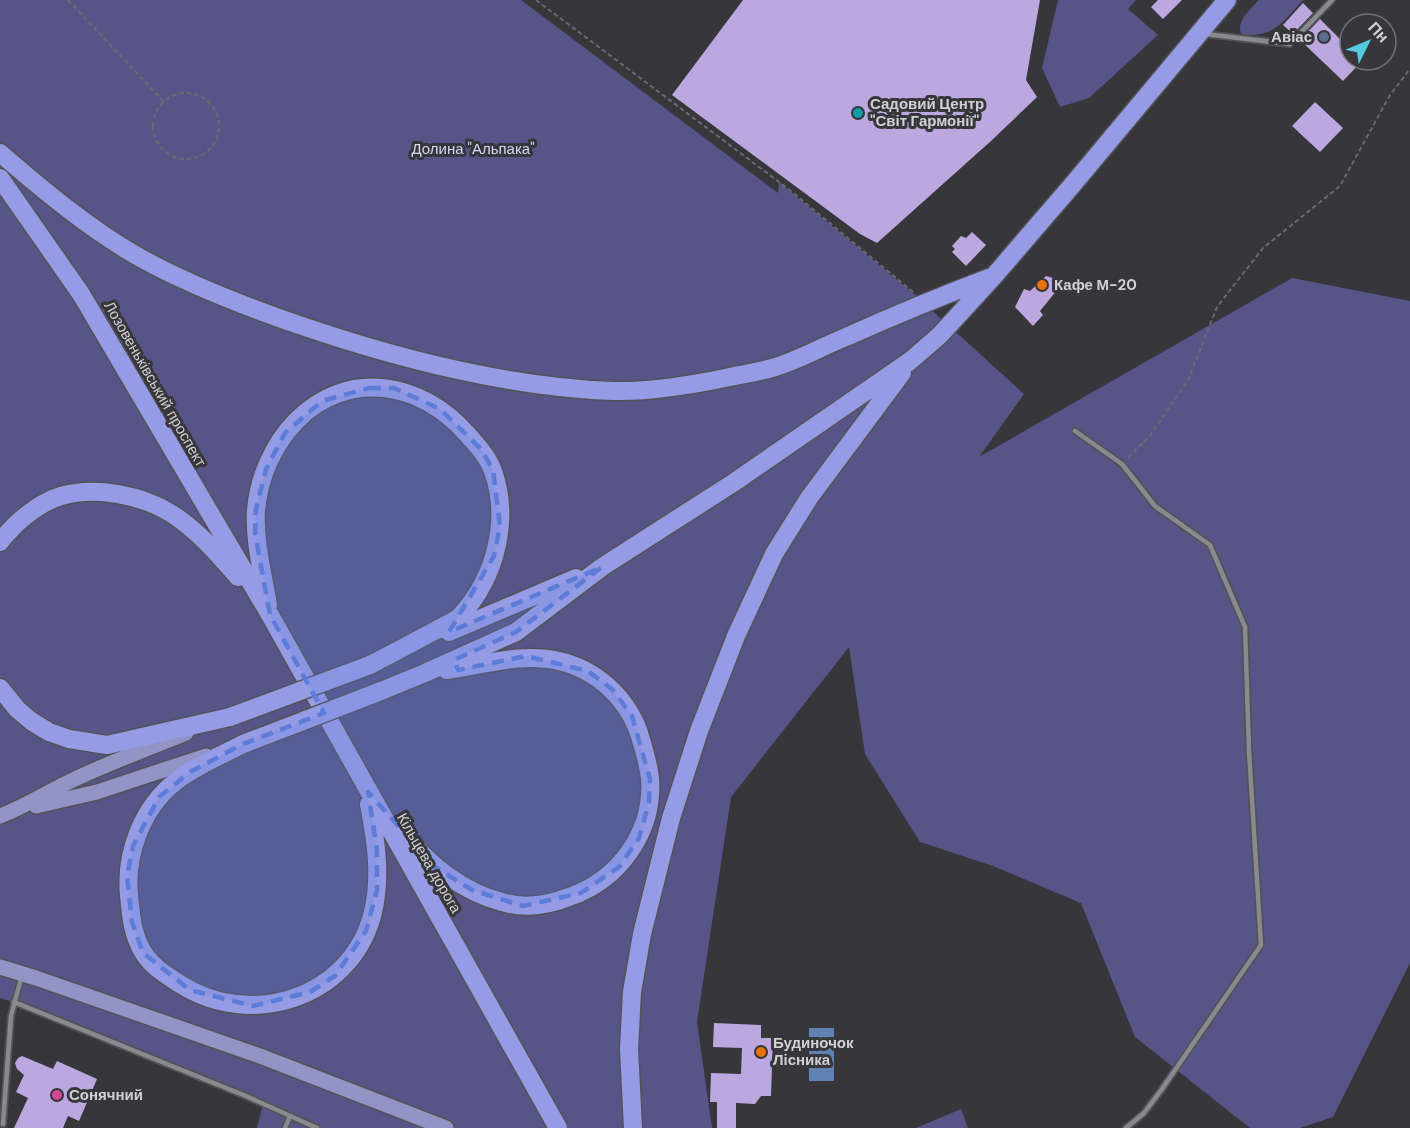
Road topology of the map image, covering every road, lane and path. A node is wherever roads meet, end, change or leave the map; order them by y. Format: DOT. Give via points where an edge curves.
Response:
graph roads {
  1 [pos="68,0"];
  2 [pos="536,0"];
  3 [pos="1227,0"];
  4 [pos="1332,0"];
  5 [pos="1199,33"];
  6 [pos="1410,69"];
  7 [pos="164,102"];
  8 [pos="0,153"];
  9 [pos="0,178"];
  10 [pos="994,276"];
  11 [pos="925,302"];
  12 [pos="910,361"];
  13 [pos="1075,430"];
  14 [pos="1122,464"];
  15 [pos="0,542"];
  16 [pos="602,567"];
  17 [pos="270,615"];
  18 [pos="370,665"];
  19 [pos="425,674"];
  20 [pos="0,688"];
  21 [pos="230,717"];
  22 [pos="243,744"];
  23 [pos="367,790"];
  24 [pos="16,810"];
  25 [pos="0,816"];
  26 [pos="0,967"];
  27 [pos="23,974"];
  28 [pos="14,1002"];
  29 [pos="290,1116"];
  30 [pos="3,1124"];
  31 [pos="285,1128"];
  32 [pos="317,1128"];
  33 [pos="446,1128"];
  34 [pos="558,1128"];
  35 [pos="633,1128"];
  36 [pos="1126,1128"];
  1 -- 7 [label="path"];
  2 -- 11 [label="path" via="791,191"];
  3 -- 5 [label="highway"];
  4 -- 5 [label="lane" via="1290,44"];
  5 -- 10 [label="highway"];
  6 -- 14 [label="path" via="1390,94 1340,186 1263,248 1217,307 1188,380 1149,436"];
  7 -- 7 [label="path" via="185,93 207,100 219,119 216,142 208,151 199,157 176,158 158,144 153,121"];
  8 -- 11 [label="highway" via="107,237 193,284 363,347 517,381 614,391 702,383 772,368"];
  9 -- 17 [label="highway, Лозовеньківський проспект" via="81,294"];
  10 -- 11 [label="highway"];
  10 -- 12 [label="highway" via="940,335"];
  12 -- 16 [label="highway" via="733,483"];
  12 -- 35 [label="highway" via="809,498 774,554 699,731 671,818 632,992 629,1049"];
  13 -- 14 [label="lane"];
  14 -- 36 [label="lane" via="1155,506 1210,545 1245,627 1261,945 1162,1089 1144,1113"];
  15 -- 17 [label="highway" via="22,519 61,496 89,492 145,500 191,528"];
  16 -- 18 [label="highway"];
  16 -- 19 [label="highway" via="516,632"];
  17 -- 18 [label="highway" via="255,533 256,509 266,469 285,433 312,408 345,391 394,388 420,397 440,408 481,449 493,470 500,526 487,576 460,617"];
  17 -- 23 [label="highway, Кільцева дорога"];
  18 -- 21 [label="highway, bridge"];
  19 -- 22 [label="highway, bridge"];
  19 -- 23 [label="highway" via="526,656 560,661 588,671 613,690 632,716 646,754 649,803 639,838 619,867 600,882 552,903 523,906 472,890 435,867"];
  20 -- 21 [label="highway" via="16,709 49,732 107,745"];
  21 -- 24 [label="main road" via="110,763"];
  22 -- 23 [label="highway" via="167,789 146,818 133,846 127,876 135,937 153,965 190,990 220,1001 267,1005 310,992 345,966 366,931 376,890 377,850"];
  22 -- 24 [label="main road" via="98,792"];
  23 -- 34 [label="highway, Кільцева дорога"];
  24 -- 25 [label="main road"];
  26 -- 27 [label="main road"];
  27 -- 28 [label="lane"];
  27 -- 33 [label="main road" via="261,1056"];
  28 -- 29 [label="lane"];
  28 -- 30 [label="lane"];
  29 -- 31 [label="lane"];
  29 -- 32 [label="lane"];
}
